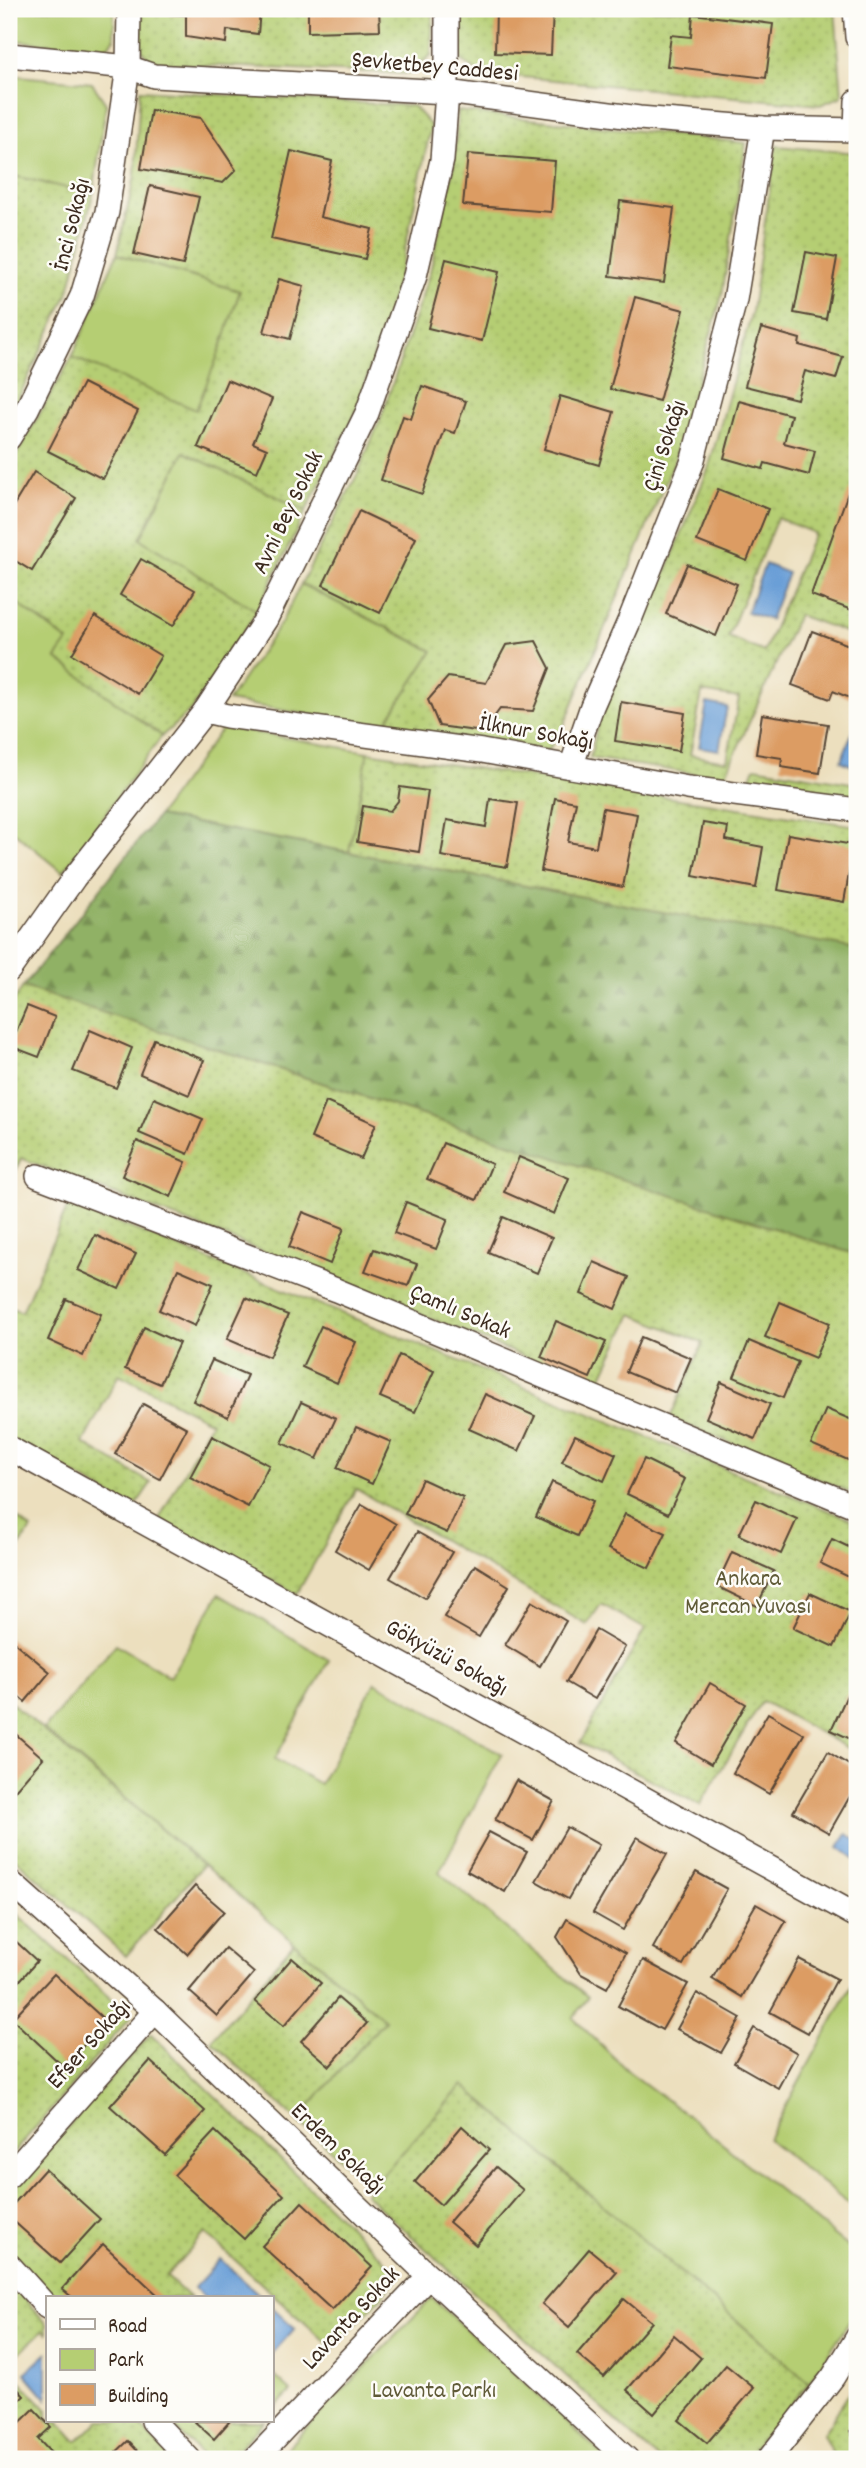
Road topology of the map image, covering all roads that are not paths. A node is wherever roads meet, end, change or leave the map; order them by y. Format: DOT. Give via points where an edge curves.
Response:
graph roads {
  1 [pos="129,9"];
  2 [pos="447,9"];
  3 [pos="855,9"];
  4 [pos="857,37"];
  5 [pos="9,55"];
  6 [pos="128,67"];
  7 [pos="447,92"];
  8 [pos="857,101"];
  9 [pos="763,128"];
  10 [pos="857,130"];
  11 [pos="9,438"];
  12 [pos="205,711"];
  13 [pos="571,767"];
  14 [pos="857,810"];
  15 [pos="9,970"];
  16 [pos="38,1176"];
  17 [pos="9,1448"];
  18 [pos="857,1507"];
  19 [pos="9,1881"];
  20 [pos="857,1916"];
  21 [pos="155,2011"];
  22 [pos="9,2176"];
  23 [pos="9,2265"];
  24 [pos="429,2276"];
  25 [pos="46,2306"];
  26 [pos="857,2338"];
  27 [pos="154,2422"];
  28 [pos="189,2459"];
  29 [pos="256,2459"];
  30 [pos="626,2459"];
  31 [pos="769,2459"];
  1 -- 6 [label="street, İnci Sokağı"];
  2 -- 7 [label="street, Avni Bey Sokak"];
  3 -- 4 [label="street"];
  5 -- 6 [label="street, Şevketbey Caddesi"];
  6 -- 7 [label="street, Şevketbey Caddesi" via="154,76"];
  6 -- 11 [label="street, İnci Sokağı" via="107,212 82,296"];
  7 -- 9 [label="street, Şevketbey Caddesi" via="639,118"];
  7 -- 12 [label="street, Avni Bey Sokak" via="442,160 415,276 367,413 266,619"];
  8 -- 10 [label="street"];
  9 -- 10 [label="street, Şevketbey Caddesi"];
  9 -- 13 [label="street, Çini Sokağı" via="735,300 692,463"];
  12 -- 13 [label="street, İlknur Sokağı"];
  12 -- 15 [label="street, Avni Bey Sokak" via="74,878"];
  13 -- 14 [label="street, İlknur Sokağı"];
  16 -- 18 [label="street, Çamlı Sokak" via="336,1290"];
  17 -- 20 [label="street, Gökyüzü Sokağı"];
  19 -- 21 [label="street, Erdem Sokağı"];
  21 -- 22 [label="street, Efser Sokağı"];
  21 -- 24 [label="street, Erdem Sokağı"];
  23 -- 25 [label="street"];
  24 -- 29 [label="street, Lavanta Sokak"];
  24 -- 30 [label="street, Erdem Sokağı"];
  26 -- 31 [label="street" via="833,2377"];
  27 -- 28 [label="street"];
}
